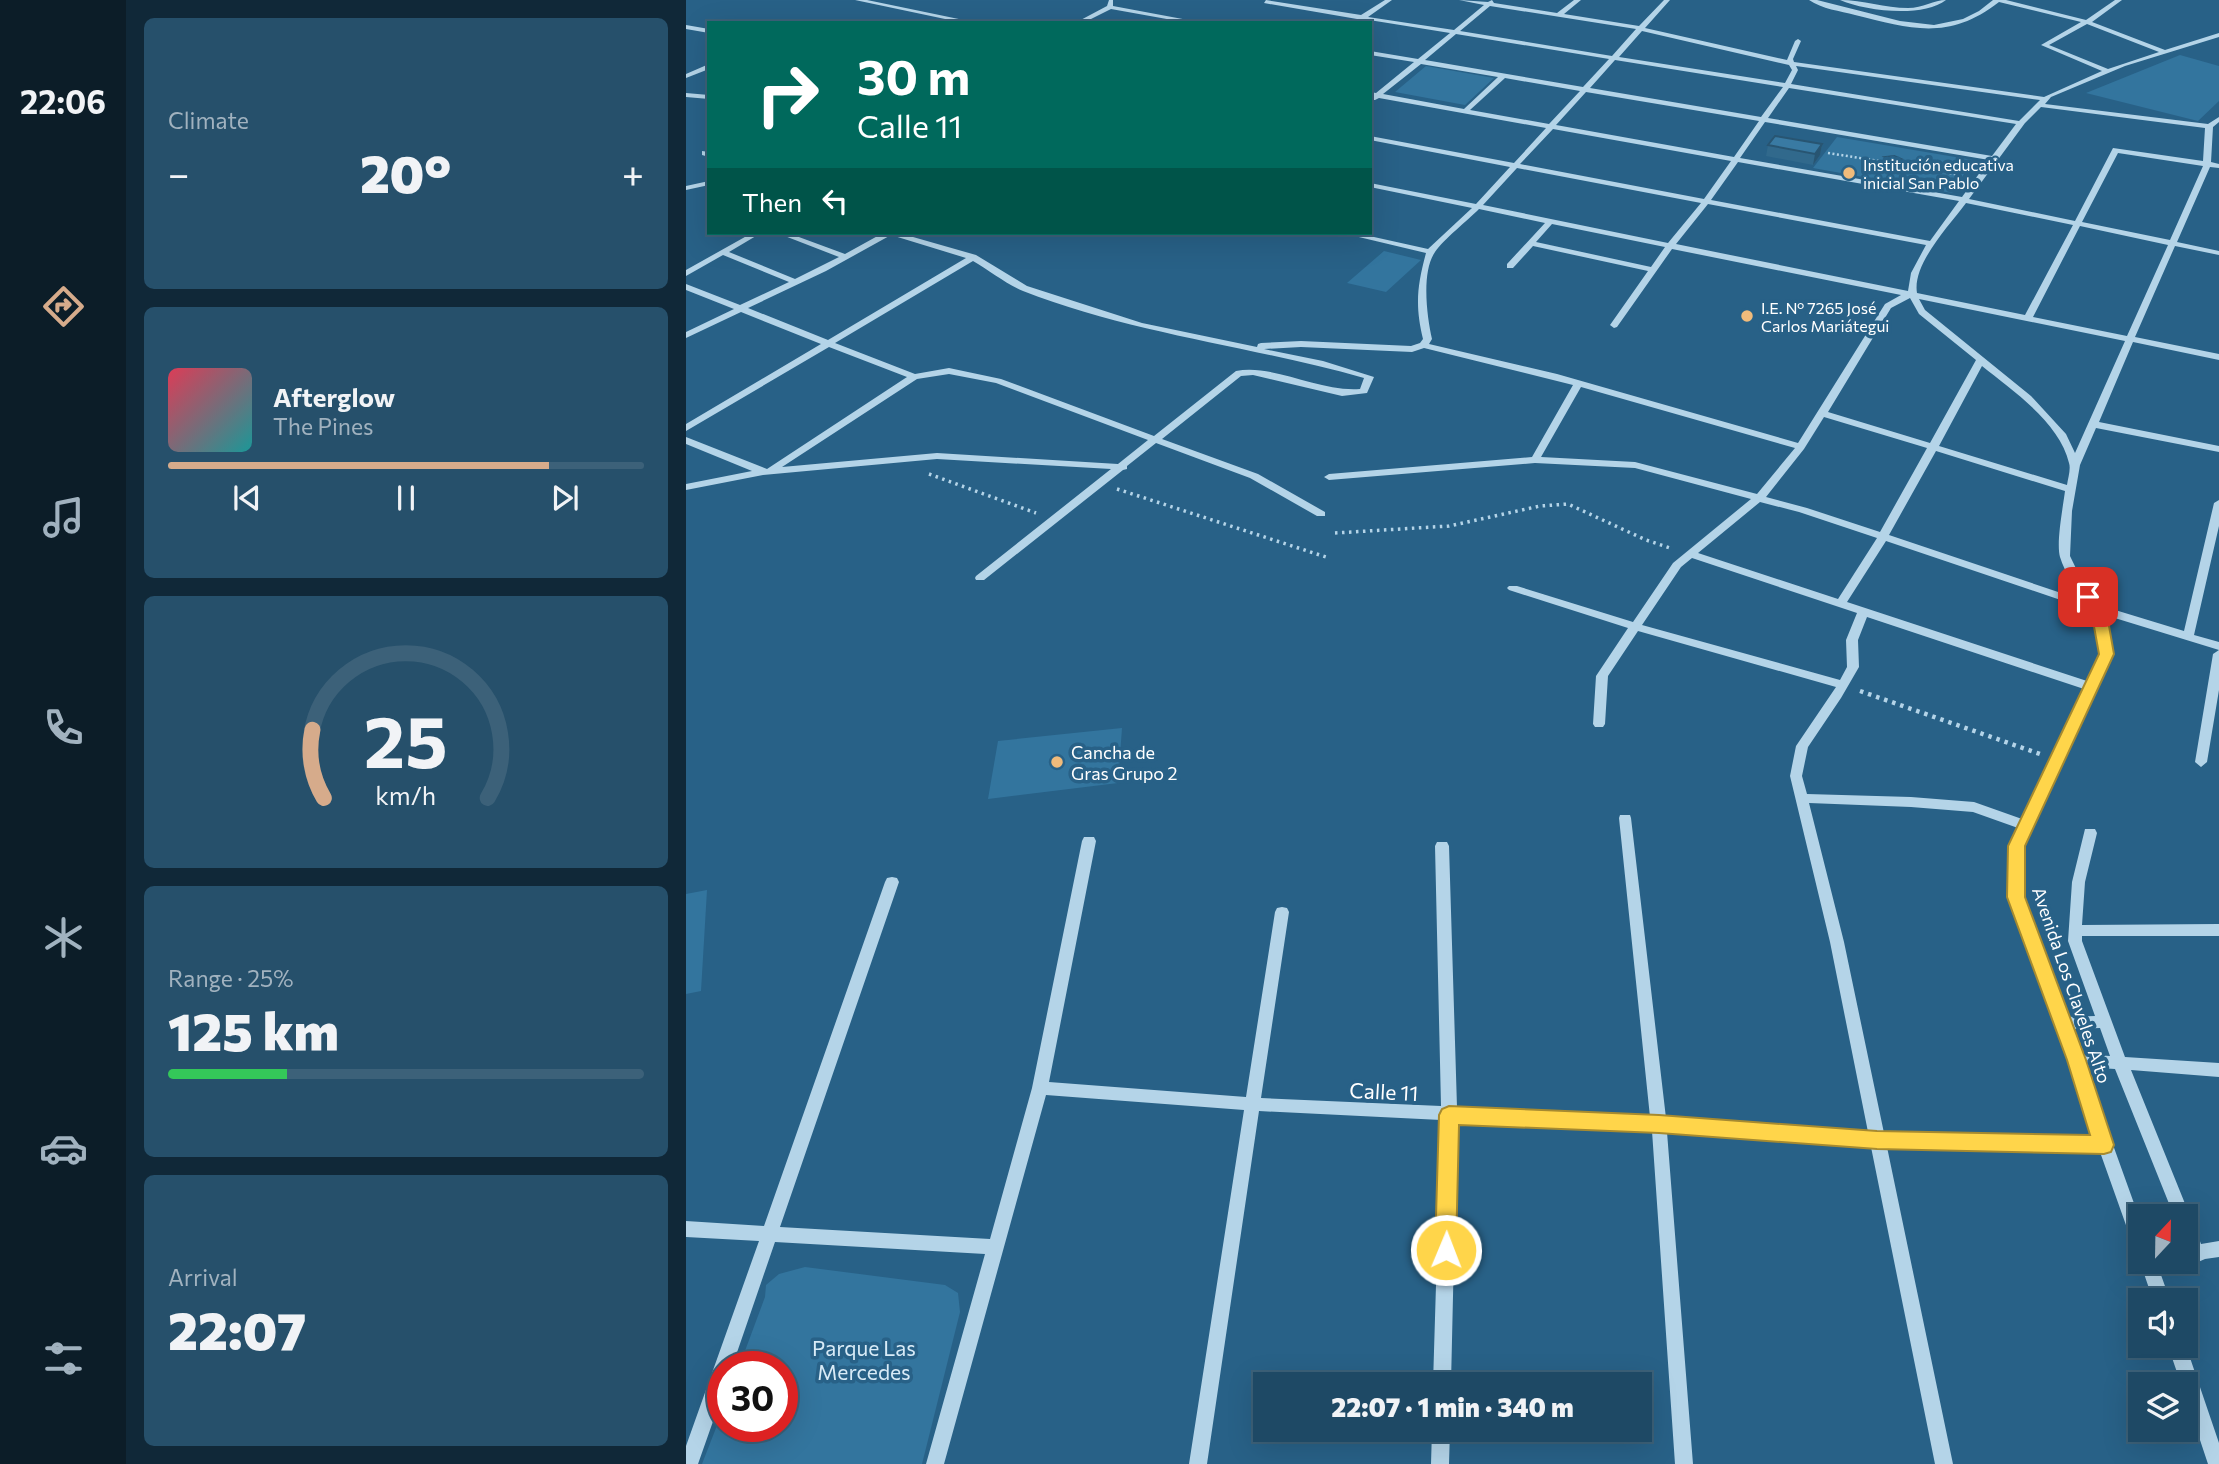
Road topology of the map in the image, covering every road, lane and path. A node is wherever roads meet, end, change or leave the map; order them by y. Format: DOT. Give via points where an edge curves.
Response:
graph roads {
  1 [pos="858,0"];
  2 [pos="1389,0"];
  3 [pos="1462,0"];
  4 [pos="1578,0"];
  5 [pos="1667,0"];
  6 [pos="1812,0"];
  7 [pos="1843,0"];
  8 [pos="1943,0"];
  9 [pos="1998,0"];
  10 [pos="2119,0"];
  11 [pos="1266,2"];
  12 [pos="1492,2"];
  13 [pos="1111,4"];
  14 [pos="1559,15"];
  15 [pos="1362,17"];
  16 [pos="965,21"];
  17 [pos="1081,21"];
  18 [pos="1192,21"];
  19 [pos="1357,21"];
  20 [pos="2087,22"];
  21 [pos="686,27"];
  22 [pos="1640,28"];
  23 [pos="705,30"];
  24 [pos="1456,32"];
  25 [pos="2219,35"];
  26 [pos="686,36"];
  27 [pos="1798,41"];
  28 [pos="2163,51"];
  29 [pos="1372,53"];
  30 [pos="1615,57"];
  31 [pos="1418,62"];
  32 [pos="1791,63"];
  33 [pos="707,67"];
  34 [pos="2107,71"];
  35 [pos="686,76"];
  36 [pos="1503,76"];
  37 [pos="1788,84"];
  38 [pos="1585,90"];
  39 [pos="686,95"];
  40 [pos="1374,95"];
  41 [pos="707,97"];
  42 [pos="2043,102"];
  43 [pos="1465,111"];
  44 [pos="2219,119"];
  45 [pos="1762,120"];
  46 [pos="2021,123"];
  47 [pos="2209,126"];
  48 [pos="1553,127"];
  49 [pos="1372,138"];
  50 [pos="1833,146"];
  51 [pos="1828,153"];
  52 [pos="1994,159"];
  53 [pos="1735,160"];
  54 [pos="1822,160"];
  55 [pos="1879,161"];
  56 [pos="2207,164"];
  57 [pos="1517,165"];
  58 [pos="1905,166"];
  59 [pos="2219,166"];
  60 [pos="1965,168"];
  61 [pos="1960,176"];
  62 [pos="707,183"];
  63 [pos="1955,183"];
  64 [pos="1372,185"];
  65 [pos="686,188"];
  66 [pos="1964,201"];
  67 [pos="1706,202"];
  68 [pos="1478,206"];
  69 [pos="1552,222"];
  70 [pos="2079,225"];
  71 [pos="753,235"];
  72 [pos="786,235"];
  73 [pos="886,235"];
  74 [pos="897,235"];
  75 [pos="1354,235"];
  76 [pos="1531,243"];
  77 [pos="1932,244"];
  78 [pos="2172,245"];
  79 [pos="1670,246"];
  80 [pos="722,252"];
  81 [pos="1430,253"];
  82 [pos="2219,253"];
  83 [pos="846,257"];
  84 [pos="973,257"];
  85 [pos="1510,266"];
  86 [pos="1654,270"];
  87 [pos="686,273"];
  88 [pos="795,282"];
  89 [pos="686,286"];
  90 [pos="1910,294"];
  91 [pos="740,309"];
  92 [pos="2028,318"];
  93 [pos="1614,325"];
  94 [pos="686,335"];
  95 [pos="2130,339"];
  96 [pos="830,344"];
  97 [pos="1423,345"];
  98 [pos="1239,347"];
  99 [pos="2219,357"];
  100 [pos="1981,360"];
  101 [pos="914,377"];
  102 [pos="1579,383"];
  103 [pos="1822,413"];
  104 [pos="2093,424"];
  105 [pos="686,428"];
  106 [pos="1159,439"];
  107 [pos="686,440"];
  108 [pos="1801,447"];
  109 [pos="1933,447"];
  110 [pos="2219,449"];
  111 [pos="892,460"];
  112 [pos="1535,460"];
  113 [pos="2074,465"];
  114 [pos="1123,467"];
  115 [pos="766,472"];
  116 [pos="1329,477"];
  117 [pos="1101,484"];
  118 [pos="686,487"];
  119 [pos="2070,489"];
  120 [pos="1760,497"];
  121 [pos="2219,503"];
  122 [pos="1321,514"];
  123 [pos="1055,520"];
  124 [pos="1335,533"];
  125 [pos="1883,537"];
  126 [pos="1691,554"];
  127 [pos="1329,558"];
  128 [pos="980,578"];
  129 [pos="1513,587"];
  130 [pos="1841,603"];
  131 [pos="2098,609"];
  132 [pos="1864,611"];
  133 [pos="1637,627"];
  134 [pos="2188,637"];
  135 [pos="2219,646"];
  136 [pos="2219,654"];
  137 [pos="1843,685"];
  138 [pos="2091,687"];
  139 [pos="1599,724"];
  140 [pos="2057,759"];
  141 [pos="2201,762"];
  142 [pos="1800,798"];
  143 [pos="1625,818"];
  144 [pos="2026,826"];
  145 [pos="2090,833"];
  146 [pos="1089,841"];
  147 [pos="1442,846"];
  148 [pos="892,882"];
  149 [pos="1282,912"];
  150 [pos="2219,930"];
  151 [pos="2075,932"];
  152 [pos="2105,1022"];
  153 [pos="2062,1023"];
  154 [pos="2077,1060"];
  155 [pos="2120,1063"];
  156 [pos="2219,1070"];
  157 [pos="1040,1088"];
  158 [pos="1253,1105"];
  159 [pos="1449,1115"];
  160 [pos="1659,1124"];
  161 [pos="1877,1140"];
  162 [pos="2104,1145"];
  163 [pos="2177,1204"];
  164 [pos="2128,1210"];
  165 [pos="686,1229"];
  166 [pos="769,1234"];
  167 [pos="996,1247"];
  168 [pos="2219,1249"];
  169 [pos="2198,1255"];
  170 [pos="729,1351"];
  171 [pos="2181,1358"];
  172 [pos="1442,1372"];
  173 [pos="707,1413"];
  174 [pos="1441,1442"];
  175 [pos="689,1464"];
  176 [pos="935,1464"];
  177 [pos="1198,1464"];
  178 [pos="1440,1464"];
  179 [pos="1684,1464"];
  180 [pos="1944,1464"];
  181 [pos="2217,1464"];
  1 -- 16 [label="street"];
  2 -- 15 [label="street"];
  3 -- 12 [label="street"];
  4 -- 14 [label="street"];
  5 -- 22 [label="street"];
  6 -- 9 [label="street" via="1936,28 1956,25"];
  7 -- 8 [label="street" via="1909,10"];
  9 -- 20 [label="street"];
  10 -- 20 [label="street"];
  11 -- 15 [label="street"];
  12 -- 14 [label="street"];
  12 -- 24 [label="street"];
  13 -- 17 [label="street"];
  13 -- 18 [label="street"];
  14 -- 22 [label="street"];
  15 -- 19 [label="street"];
  15 -- 24 [label="street"];
  20 -- 28 [label="street"];
  20 -- 34 [label="street" via="2043,46"];
  21 -- 23 [label="street"];
  22 -- 30 [label="street"];
  22 -- 32 [label="street"];
  23 -- 26 [label="street"];
  24 -- 30 [label="street"];
  24 -- 31 [label="street"];
  25 -- 28 [label="street"];
  27 -- 32 [label="street"];
  28 -- 34 [label="street"];
  29 -- 31 [label="street"];
  30 -- 37 [label="street"];
  30 -- 38 [label="street"];
  31 -- 36 [label="street"];
  31 -- 40 [label="street"];
  32 -- 37 [label="street" via="1795,70"];
  32 -- 42 [label="street"];
  33 -- 35 [label="street"];
  34 -- 42 [label="street"];
  36 -- 38 [label="street"];
  36 -- 43 [label="street"];
  37 -- 45 [label="street"];
  37 -- 46 [label="street"];
  38 -- 45 [label="street"];
  38 -- 48 [label="street"];
  39 -- 41 [label="street"];
  40 -- 43 [label="street"];
  42 -- 46 [label="street"];
  42 -- 47 [label="street"];
  43 -- 48 [label="street"];
  44 -- 47 [label="street"];
  45 -- 52 [label="street"];
  45 -- 53 [label="street"];
  46 -- 52 [label="street"];
  47 -- 56 [label="street"];
  48 -- 53 [label="street"];
  48 -- 57 [label="street"];
  49 -- 57 [label="street"];
  50 -- 51 [label="path"];
  51 -- 54 [label="path"];
  51 -- 55 [label="path"];
  52 -- 66 [label="street"];
  53 -- 66 [label="street"];
  53 -- 67 [label="street"];
  56 -- 59 [label="street"];
  56 -- 70 [label="street" via="2116,150"];
  56 -- 78 [label="street, Avenida Los Claveles Alto"];
  57 -- 67 [label="street"];
  57 -- 68 [label="street"];
  58 -- 61 [label="path"];
  60 -- 61 [label="path"];
  61 -- 63 [label="path"];
  62 -- 65 [label="street"];
  64 -- 68 [label="street"];
  66 -- 70 [label="street"];
  66 -- 77 [label="street"];
  67 -- 77 [label="street"];
  67 -- 79 [label="street"];
  68 -- 69 [label="street"];
  68 -- 81 [label="street"];
  69 -- 76 [label="street"];
  69 -- 79 [label="street"];
  70 -- 78 [label="street"];
  70 -- 92 [label="street"];
  71 -- 80 [label="street"];
  72 -- 83 [label="street"];
  73 -- 83 [label="street"];
  74 -- 84 [label="street"];
  75 -- 81 [label="street"];
  76 -- 85 [label="street"];
  76 -- 86 [label="street"];
  77 -- 90 [label="street" via="1911,279"];
  78 -- 82 [label="street"];
  78 -- 95 [label="street, Avenida Los Claveles Alto"];
  79 -- 86 [label="street"];
  79 -- 90 [label="street"];
  80 -- 87 [label="street"];
  80 -- 88 [label="street"];
  81 -- 97 [label="street" via="1422,283 1428,339"];
  83 -- 88 [label="street"];
  84 -- 96 [label="street"];
  84 -- 98 [label="street" via="1024,288 1140,325"];
  86 -- 93 [label="street"];
  88 -- 91 [label="street"];
  89 -- 91 [label="street"];
  90 -- 92 [label="street"];
  90 -- 100 [label="street" via="1922,312"];
  90 -- 103 [label="street" via="1888,306"];
  91 -- 94 [label="street"];
  91 -- 96 [label="street"];
  92 -- 95 [label="street"];
  95 -- 99 [label="street"];
  95 -- 104 [label="street, Avenida Los Claveles Alto"];
  96 -- 101 [label="street"];
  96 -- 105 [label="street"];
  97 -- 98 [label="street" via="1412,349 1301,344"];
  97 -- 102 [label="street"];
  98 -- 106 [label="street" via="1320,363 1370,381 1364,391 1342,393 1239,373"];
  100 -- 109 [label="street"];
  100 -- 113 [label="street" via="2028,398 2063,436"];
  101 -- 106 [label="street" via="949,371 998,381"];
  101 -- 115 [label="street"];
  102 -- 108 [label="street"];
  102 -- 112 [label="street"];
  103 -- 108 [label="street"];
  103 -- 109 [label="street"];
  104 -- 110 [label="street"];
  104 -- 113 [label="street, Avenida Los Claveles Alto"];
  106 -- 114 [label="street"];
  106 -- 122 [label="street" via="1254,476"];
  107 -- 115 [label="street"];
  108 -- 120 [label="street"];
  109 -- 119 [label="street"];
  109 -- 125 [label="street"];
  111 -- 114 [label="street" via="937,456"];
  111 -- 115 [label="street"];
  111 -- 123 [label="path"];
  112 -- 116 [label="street"];
  112 -- 120 [label="street" via="1635,465"];
  113 -- 119 [label="street, Avenida Los Claveles Alto"];
  114 -- 117 [label="street"];
  115 -- 118 [label="street"];
  117 -- 123 [label="street"];
  117 -- 127 [label="path"];
  119 -- 131 [label="street, Avenida Los Claveles Alto" via="2065,556 2079,586"];
  120 -- 125 [label="street"];
  120 -- 126 [label="street"];
  121 -- 134 [label="street"];
  123 -- 128 [label="street"];
  124 -- 126 [label="path" via="1449,526 1568,504 1646,540"];
  125 -- 130 [label="street"];
  125 -- 131 [label="street"];
  126 -- 130 [label="street"];
  126 -- 133 [label="street" via="1677,565"];
  129 -- 133 [label="street"];
  130 -- 132 [label="street"];
  131 -- 134 [label="street"];
  131 -- 138 [label="street, Avenida Los Claveles Alto" via="2106,654"];
  132 -- 137 [label="street" via="1852,640 1853,667"];
  132 -- 138 [label="street"];
  133 -- 137 [label="street"];
  133 -- 139 [label="street" via="1602,676"];
  134 -- 135 [label="street"];
  136 -- 141 [label="street"];
  137 -- 140 [label="path"];
  137 -- 142 [label="street" via="1802,746 1796,776"];
  138 -- 140 [label="street, Avenida Los Claveles Alto"];
  140 -- 144 [label="street, Avenida Los Claveles Alto"];
  142 -- 144 [label="street" via="1974,807"];
  142 -- 161 [label="street" via="1837,942"];
  143 -- 160 [label="street"];
  144 -- 153 [label="street, Avenida Los Claveles Alto" via="2016,846 2016,897"];
  145 -- 151 [label="street" via="2081,864"];
  146 -- 157 [label="street"];
  147 -- 159 [label="street"];
  148 -- 166 [label="street"];
  149 -- 158 [label="street"];
  150 -- 151 [label="street"];
  151 -- 152 [label="street"];
  152 -- 153 [label="street"];
  152 -- 155 [label="street"];
  153 -- 154 [label="street, Avenida Los Claveles Alto"];
  154 -- 155 [label="street"];
  154 -- 162 [label="street, Avenida Los Claveles Alto"];
  155 -- 156 [label="street"];
  155 -- 163 [label="street"];
  157 -- 158 [label="street, Calle 11"];
  157 -- 167 [label="street"];
  158 -- 159 [label="street, Calle 11"];
  158 -- 177 [label="street"];
  159 -- 160 [label="street, Calle 11"];
  159 -- 172 [label="street"];
  160 -- 161 [label="street, Calle 11"];
  160 -- 179 [label="street"];
  161 -- 162 [label="street, Calle 11"];
  161 -- 180 [label="street"];
  162 -- 164 [label="street, Avenida Los Claveles Alto"];
  165 -- 166 [label="street"];
  166 -- 167 [label="street"];
  166 -- 170 [label="street"];
  167 -- 176 [label="street"];
  168 -- 169 [label="street"];
  171 -- 181 [label="street"];
  173 -- 175 [label="street"];
  174 -- 178 [label="street"];
}
